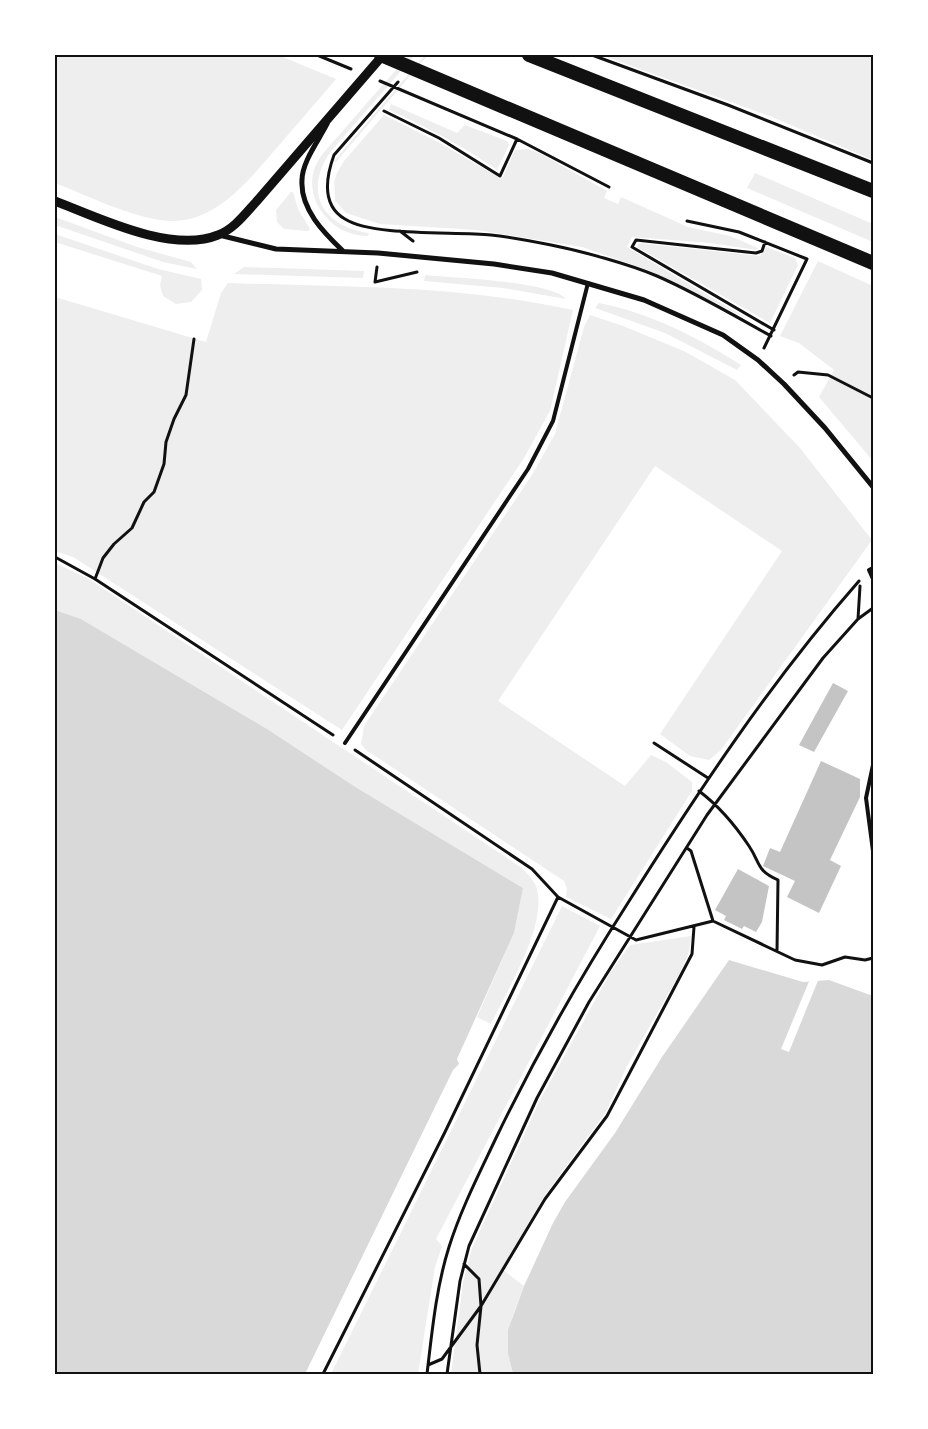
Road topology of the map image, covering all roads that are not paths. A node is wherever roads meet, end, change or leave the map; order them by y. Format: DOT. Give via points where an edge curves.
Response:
graph roads {
  1 [pos="382,55"];
  2 [pos="529,55"];
  3 [pos="336,109"];
  4 [pos="873,191"];
  5 [pos="55,201"];
  6 [pos="219,235"];
  7 [pos="344,252"];
  8 [pos="873,263"];
  9 [pos="588,283"];
  10 [pos="873,487"];
  11 [pos="871,569"];
  12 [pos="873,579"];
  13 [pos="345,743"];
  14 [pos="873,765"];
  15 [pos="873,851"];
  1 -- 3 [label="street"];
  1 -- 8 [label="highway"];
  2 -- 4 [label="highway"];
  3 -- 6 [label="street" via="256,202"];
  3 -- 7 [label="street" via="306,164 302,180 308,209"];
  5 -- 6 [label="street" via="106,221 167,239 193,242"];
  6 -- 7 [label="street" via="276,249"];
  7 -- 9 [label="street" via="494,264 552,273"];
  9 -- 10 [label="street" via="684,316 723,336 758,360 825,428"];
  9 -- 13 [label="lane" via="553,421 528,469"];
  11 -- 12 [label="lane"];
  14 -- 15 [label="lane" via="866,798"];
}
